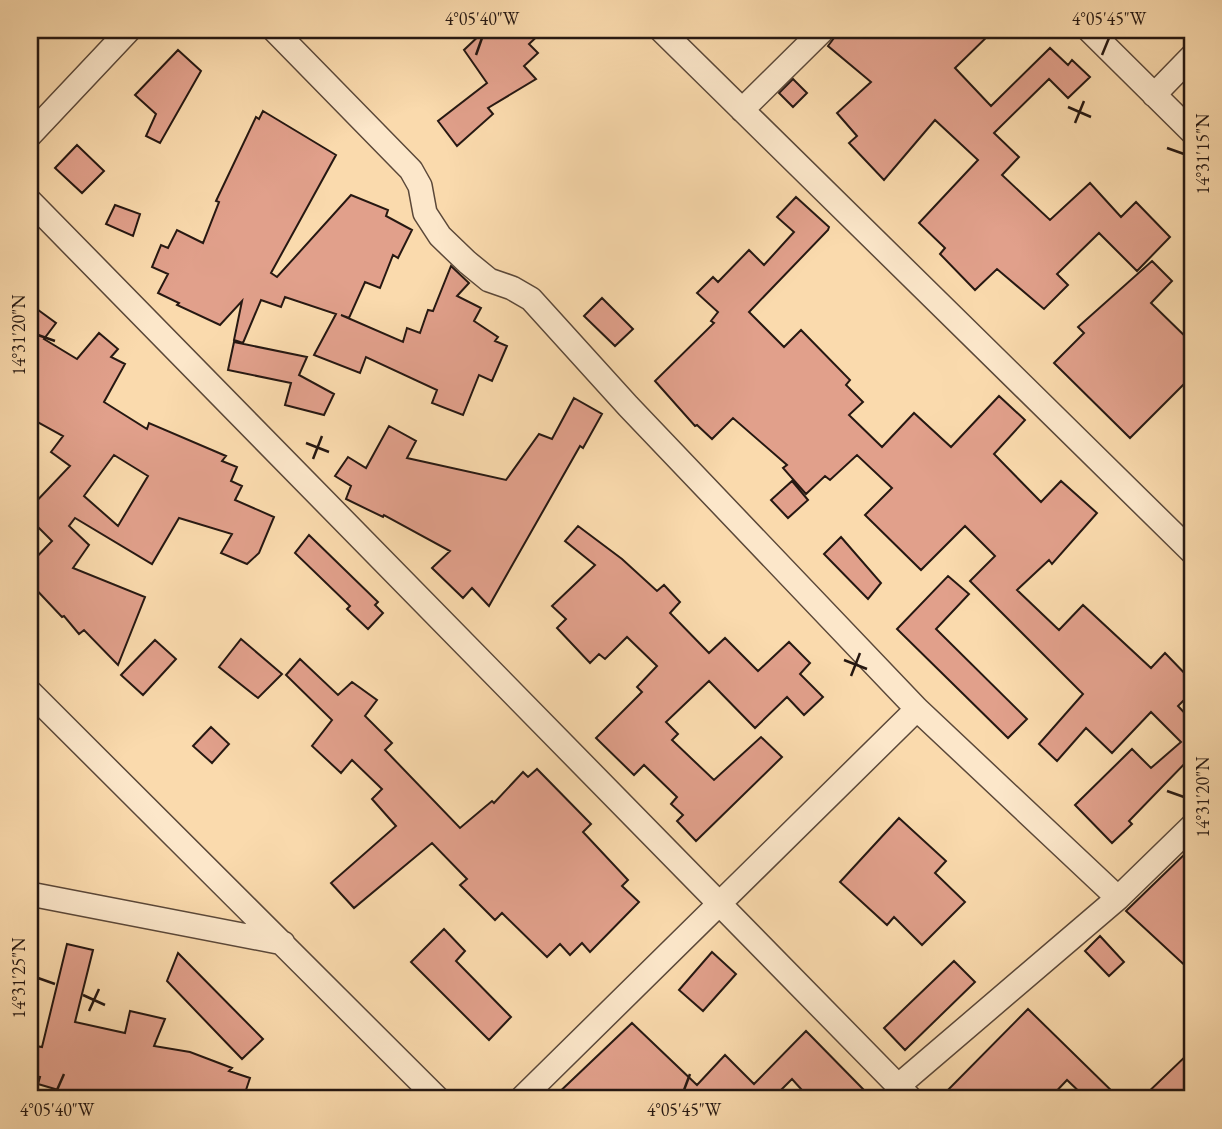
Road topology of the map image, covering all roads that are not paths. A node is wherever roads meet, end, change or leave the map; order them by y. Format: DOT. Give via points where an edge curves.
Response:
graph roads {
  1 [pos="129,30"];
  2 [pos="274,30"];
  3 [pos="661,30"];
  4 [pos="823,30"];
  5 [pos="1089,30"];
  6 [pos="1192,56"];
  7 [pos="1154,94"];
  8 [pos="742,110"];
  9 [pos="1192,132"];
  10 [pos="30,135"];
  11 [pos="30,201"];
  12 [pos="1192,552"];
  13 [pos="30,692"];
  14 [pos="917,709"];
  15 [pos="1192,825"];
  16 [pos="30,894"];
  17 [pos="1118,898"];
  18 [pos="721,904"];
  19 [pos="283,943"];
  20 [pos="904,1093"];
  21 [pos="438,1099"];
  22 [pos="521,1099"];
  1 -- 10 [label="street"];
  2 -- 14 [label="street" via="411,170 420,186 425,213 440,236 489,279 531,299"];
  3 -- 8 [label="street"];
  4 -- 8 [label="street"];
  5 -- 7 [label="street"];
  6 -- 7 [label="street"];
  7 -- 9 [label="street"];
  8 -- 12 [label="street"];
  11 -- 18 [label="street"];
  13 -- 19 [label="street"];
  14 -- 17 [label="street"];
  14 -- 18 [label="street"];
  15 -- 17 [label="street"];
  16 -- 19 [label="street"];
  17 -- 20 [label="street"];
  18 -- 20 [label="street"];
  18 -- 22 [label="street"];
  19 -- 21 [label="street"];
}
